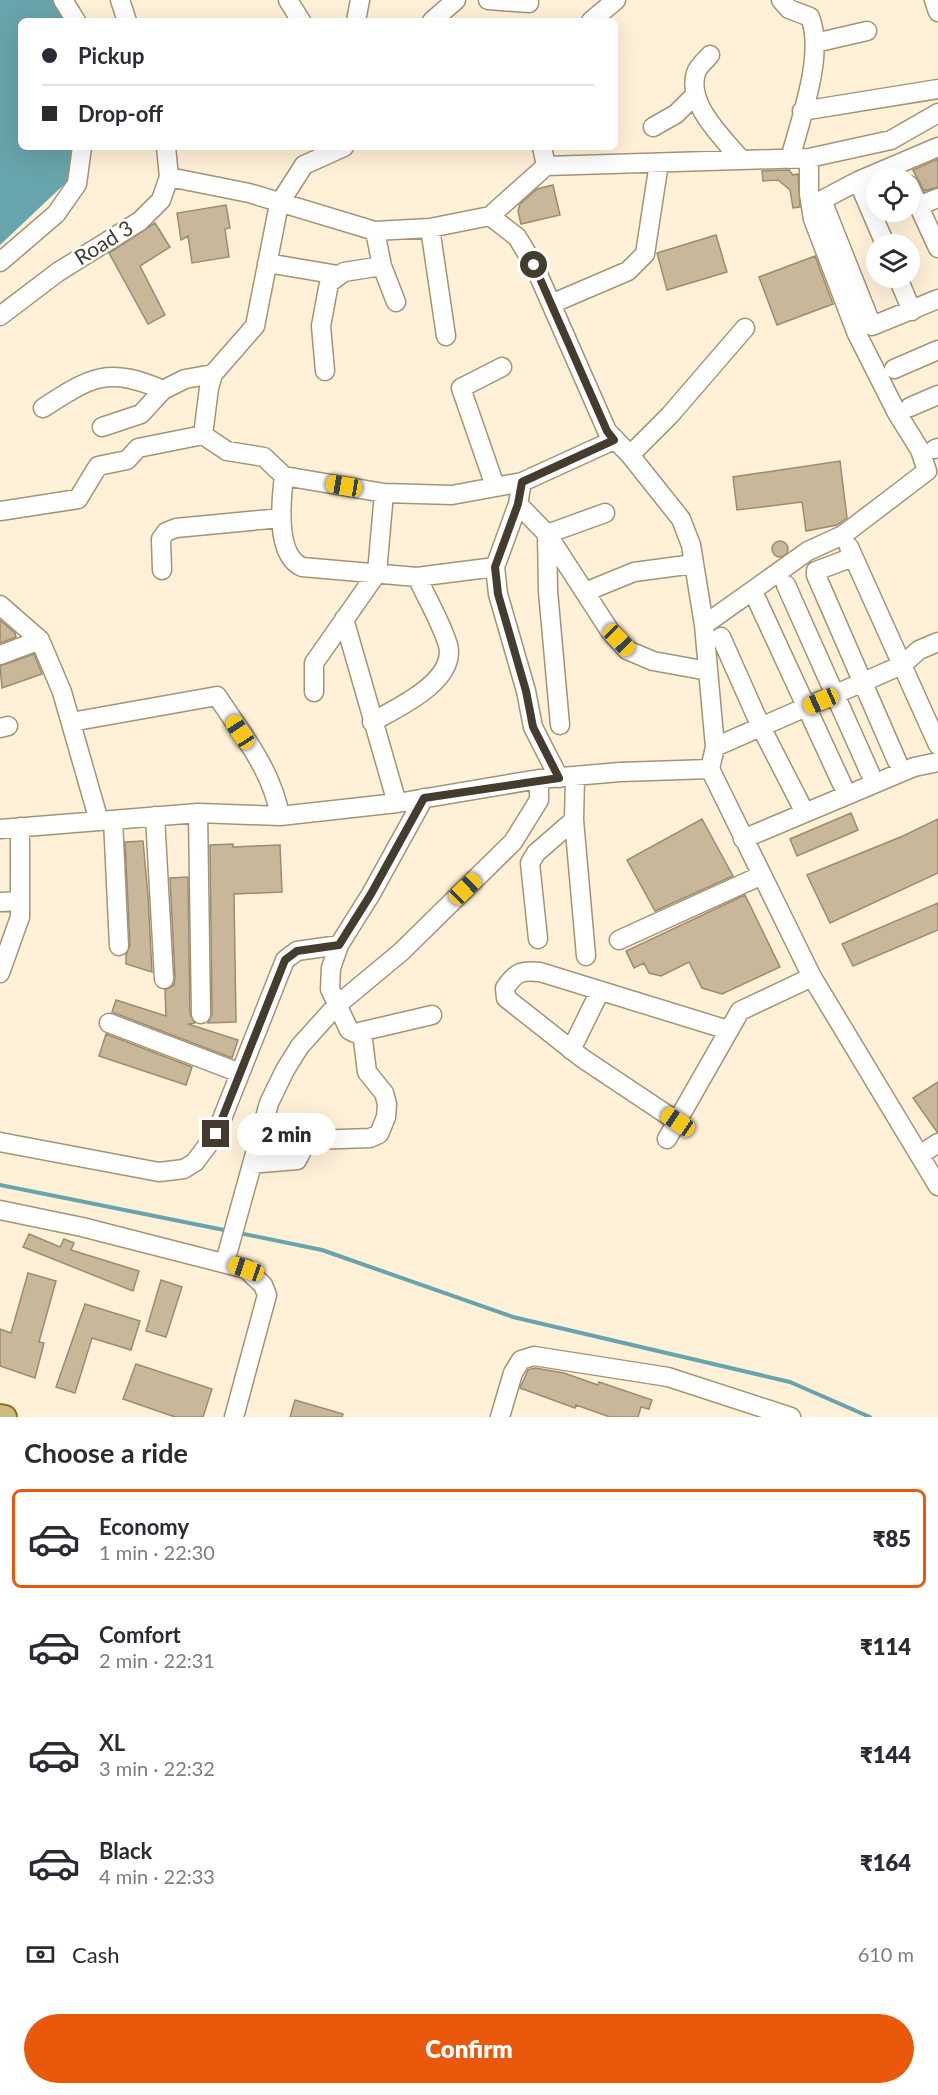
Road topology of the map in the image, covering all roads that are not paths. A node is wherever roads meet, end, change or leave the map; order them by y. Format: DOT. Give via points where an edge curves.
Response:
graph roads {
  1 [pos="63,0"];
  2 [pos="120,0"];
  3 [pos="288,0"];
  4 [pos="360,0"];
  5 [pos="456,0"];
  6 [pos="488,0"];
  7 [pos="616,0"];
  8 [pos="781,0"];
  9 [pos="934,0"];
  10 [pos="530,2"];
  11 [pos="938,12"];
  12 [pos="74,18"];
  13 [pos="126,18"];
  14 [pos="299,18"];
  15 [pos="357,18"];
  16 [pos="435,18"];
  17 [pos="523,18"];
  18 [pos="595,18"];
  19 [pos="867,32"];
  20 [pos="815,43"];
  21 [pos="710,55"];
  22 [pos="938,89"];
  23 [pos="695,95"];
  24 [pos="802,111"];
  25 [pos="938,113"];
  26 [pos="653,127"];
  27 [pos="891,140"];
  28 [pos="938,147"];
  29 [pos="82,150"];
  30 [pos="166,150"];
  31 [pos="337,150"];
  32 [pos="543,150"];
  33 [pos="809,158"];
  34 [pos="790,159"];
  35 [pos="741,160"];
  36 [pos="659,163"];
  37 [pos="546,166"];
  38 [pos="902,168"];
  39 [pos="906,168"];
  40 [pos="169,177"];
  41 [pos="866,179"];
  42 [pos="858,181"];
  43 [pos="938,198"];
  44 [pos="279,204"];
  45 [pos="920,205"];
  46 [pos="920,210"];
  47 [pos="490,216"];
  48 [pos="430,228"];
  49 [pos="375,231"];
  50 [pos="881,234"];
  51 [pos="938,248"];
  52 [pos="0,262"];
  53 [pos="267,262"];
  54 [pos="381,266"];
  55 [pos="338,275"];
  56 [pos="902,288"];
  57 [pos="938,299"];
  58 [pos="396,302"];
  59 [pos="551,304"];
  60 [pos="912,311"];
  61 [pos="0,316"];
  62 [pos="745,328"];
  63 [pos="446,336"];
  64 [pos="938,350"];
  65 [pos="502,367"];
  66 [pos="894,369"];
  67 [pos="325,371"];
  68 [pos="213,374"];
  69 [pos="163,390"];
  70 [pos="938,395"];
  71 [pos="910,407"];
  72 [pos="43,408"];
  73 [pos="102,427"];
  74 [pos="203,435"];
  75 [pos="614,440"];
  76 [pos="630,455"];
  77 [pos="932,473"];
  78 [pos="284,476"];
  79 [pos="522,482"];
  80 [pos="495,486"];
  81 [pos="384,494"];
  82 [pos="518,504"];
  83 [pos="0,511"];
  84 [pos="605,513"];
  85 [pos="280,518"];
  86 [pos="547,534"];
  87 [pos="843,535"];
  88 [pos="853,557"];
  89 [pos="694,564"];
  90 [pos="495,567"];
  91 [pos="162,570"];
  92 [pos="376,573"];
  93 [pos="417,577"];
  94 [pos="786,585"];
  95 [pos="585,592"];
  96 [pos="757,600"];
  97 [pos="0,605"];
  98 [pos="344,619"];
  99 [pos="704,625"];
  100 [pos="721,637"];
  101 [pos="40,640"];
  102 [pos="938,642"];
  103 [pos="0,655"];
  104 [pos="902,664"];
  105 [pos="708,671"];
  106 [pos="863,682"];
  107 [pos="314,692"];
  108 [pos="836,695"];
  109 [pos="807,708"];
  110 [pos="71,722"];
  111 [pos="372,722"];
  112 [pos="560,725"];
  113 [pos="761,727"];
  114 [pos="938,745"];
  115 [pos="715,747"];
  116 [pos="897,761"];
  117 [pos="938,762"];
  118 [pos="710,769"];
  119 [pos="870,773"];
  120 [pos="567,778"];
  121 [pos="539,779"];
  122 [pos="842,784"];
  123 [pos="424,798"];
  124 [pos="397,803"];
  125 [pos="801,805"];
  126 [pos="198,813"];
  127 [pos="155,816"];
  128 [pos="280,816"];
  129 [pos="106,820"];
  130 [pos="574,820"];
  131 [pos="20,827"];
  132 [pos="0,829"];
  133 [pos="743,839"];
  134 [pos="760,876"];
  135 [pos="20,901"];
  136 [pos="0,902"];
  137 [pos="538,939"];
  138 [pos="619,940"];
  139 [pos="339,945"];
  140 [pos="119,946"];
  141 [pos="586,956"];
  142 [pos="0,970"];
  143 [pos="812,976"];
  144 [pos="164,979"];
  145 [pos="600,991"];
  146 [pos="336,1006"];
  147 [pos="201,1014"];
  148 [pos="432,1015"];
  149 [pos="109,1023"];
  150 [pos="728,1030"];
  151 [pos="362,1032"];
  152 [pos="571,1050"];
  153 [pos="240,1073"];
  154 [pos="678,1122"];
  155 [pos="667,1139"];
  156 [pos="0,1142"];
  157 [pos="938,1143"];
  158 [pos="920,1155"];
  159 [pos="252,1164"];
  160 [pos="938,1186"];
  161 [pos="0,1210"];
  162 [pos="225,1262"];
  163 [pos="0,1416"];
  164 [pos="4,1417"];
  165 [pos="234,1417"];
  166 [pos="500,1417"];
  167 [pos="791,1417"];
  1 -- 12 [label="street"];
  2 -- 13 [label="street"];
  3 -- 14 [label="street"];
  4 -- 15 [label="street"];
  5 -- 16 [label="street"];
  6 -- 10 [label="street"];
  7 -- 18 [label="street"];
  8 -- 20 [label="street" via="789,9 810,17"];
  9 -- 11 [label="street"];
  10 -- 17 [label="street"];
  19 -- 20 [label="street"];
  20 -- 24 [label="street"];
  21 -- 23 [label="street" via="696,71"];
  22 -- 24 [label="street"];
  23 -- 26 [label="street" via="676,114"];
  23 -- 35 [label="street"];
  24 -- 34 [label="street"];
  25 -- 27 [label="street"];
  27 -- 33 [label="street"];
  27 -- 38 [label="street"];
  28 -- 39 [label="street"];
  29 -- 52 [label="street" via="78,184 62,206"];
  30 -- 40 [label="street"];
  31 -- 44 [label="street" via="304,165"];
  32 -- 37 [label="street"];
  33 -- 34 [label="street"];
  33 -- 77 [label="street" via="809,194 817,230 857,334"];
  34 -- 35 [label="street"];
  35 -- 36 [label="street"];
  36 -- 37 [label="street"];
  36 -- 59 [label="street" via="645,254 628,271"];
  37 -- 47 [label="street"];
  40 -- 44 [label="street"];
  40 -- 61 [label="street, Road 3" via="160,200 140,221 58,272"];
  41 -- 42 [label="street"];
  42 -- 50 [label="street"];
  42 -- 60 [label="street" via="822,200 870,323 875,326"];
  43 -- 45 [label="street"];
  44 -- 49 [label="street"];
  44 -- 53 [label="street"];
  46 -- 51 [label="street"];
  47 -- 48 [label="street"];
  47 -- 59 [label="street" via="517,237"];
  48 -- 49 [label="street"];
  48 -- 63 [label="street"];
  49 -- 54 [label="street"];
  53 -- 55 [label="street"];
  53 -- 68 [label="street" via="255,326"];
  54 -- 55 [label="street"];
  54 -- 58 [label="street"];
  55 -- 67 [label="street" via="328,283 321,313"];
  56 -- 60 [label="street"];
  57 -- 60 [label="street"];
  59 -- 75 [label="street"];
  62 -- 76 [label="street"];
  64 -- 66 [label="street"];
  65 -- 80 [label="street" via="461,388"];
  68 -- 69 [label="street" via="185,379"];
  68 -- 74 [label="street"];
  69 -- 72 [label="street" via="135,378 111,376 87,380"];
  69 -- 73 [label="street" via="141,414"];
  70 -- 71 [label="street"];
  74 -- 78 [label="street" via="227,451 264,457"];
  74 -- 83 [label="street" via="138,448 127,460 98,466 78,499"];
  75 -- 76 [label="street"];
  75 -- 79 [label="street"];
  76 -- 89 [label="street" via="681,519"];
  77 -- 87 [label="street"];
  78 -- 81 [label="street"];
  78 -- 85 [label="street"];
  79 -- 80 [label="street"];
  79 -- 82 [label="street"];
  80 -- 81 [label="street" via="452,495"];
  81 -- 92 [label="street"];
  82 -- 86 [label="street"];
  82 -- 90 [label="street"];
  84 -- 86 [label="street"];
  85 -- 91 [label="street" via="166,531 161,539"];
  85 -- 92 [label="street" via="292,562 302,567"];
  86 -- 95 [label="street"];
  86 -- 112 [label="street"];
  87 -- 88 [label="street"];
  87 -- 99 [label="street" via="808,551"];
  88 -- 104 [label="street"];
  88 -- 106 [label="street" via="816,571"];
  89 -- 95 [label="street" via="634,572"];
  89 -- 99 [label="street"];
  90 -- 93 [label="street"];
  90 -- 120 [label="street" via="498,594 533,727"];
  92 -- 93 [label="street"];
  92 -- 98 [label="street"];
  93 -- 111 [label="street" via="448,646 447,664 435,683"];
  94 -- 108 [label="street"];
  95 -- 105 [label="street" via="627,650 653,661"];
  96 -- 109 [label="street"];
  97 -- 101 [label="street"];
  98 -- 107 [label="street" via="314,663"];
  98 -- 111 [label="street"];
  99 -- 105 [label="street"];
  100 -- 113 [label="street"];
  101 -- 103 [label="street"];
  101 -- 110 [label="street"];
  102 -- 104 [label="street" via="919,650"];
  104 -- 106 [label="street"];
  104 -- 114 [label="street"];
  105 -- 115 [label="street"];
  106 -- 108 [label="street"];
  106 -- 116 [label="street"];
  108 -- 109 [label="street"];
  108 -- 119 [label="street"];
  109 -- 113 [label="street"];
  109 -- 122 [label="street"];
  110 -- 128 [label="street" via="217,696 264,767 276,794"];
  110 -- 129 [label="street"];
  111 -- 124 [label="street"];
  113 -- 115 [label="street"];
  113 -- 125 [label="street"];
  115 -- 118 [label="street"];
  117 -- 133 [label="street" via="914,766"];
  118 -- 120 [label="street"];
  118 -- 133 [label="street"];
  120 -- 121 [label="street"];
  120 -- 130 [label="street"];
  121 -- 123 [label="street"];
  121 -- 146 [label="street" via="539,800 513,842 401,951"];
  123 -- 124 [label="street"];
  123 -- 139 [label="street"];
  124 -- 128 [label="street"];
  126 -- 127 [label="street"];
  126 -- 128 [label="street"];
  126 -- 147 [label="street"];
  127 -- 129 [label="street"];
  127 -- 144 [label="street"];
  129 -- 131 [label="street"];
  129 -- 140 [label="street"];
  130 -- 137 [label="street" via="530,862"];
  130 -- 141 [label="street"];
  131 -- 132 [label="street"];
  131 -- 135 [label="street"];
  133 -- 134 [label="street"];
  134 -- 138 [label="street"];
  134 -- 143 [label="street"];
  135 -- 136 [label="street"];
  135 -- 142 [label="street" via="20,917"];
  139 -- 146 [label="street" via="330,968 330,989"];
  139 -- 153 [label="street" via="297,951 285,960"];
  143 -- 150 [label="street" via="740,1011"];
  143 -- 158 [label="street"];
  145 -- 150 [label="street"];
  145 -- 152 [label="street"];
  145 -- 152 [label="street" via="523,970 514,974 505,988 506,998"];
  146 -- 151 [label="street" via="349,1030"];
  146 -- 159 [label="street" via="300,1046 285,1070 269,1103"];
  148 -- 151 [label="street"];
  149 -- 153 [label="street"];
  150 -- 154 [label="street"];
  151 -- 159 [label="street" via="367,1072 384,1093 387,1104 379,1134 370,1138 313,1140 306,1143 297,1160"];
  152 -- 154 [label="street"];
  153 -- 156 [label="street" via="216,1134 195,1162 184,1169 159,1172"];
  154 -- 155 [label="street"];
  157 -- 158 [label="street"];
  158 -- 160 [label="street"];
  159 -- 162 [label="street"];
  161 -- 162 [label="street"];
  162 -- 165 [label="street" via="246,1269 263,1285 267,1295"];
  163 -- 164 [label="main road"];
  166 -- 167 [label="street" via="513,1373 521,1360 534,1356 668,1377"];
}
